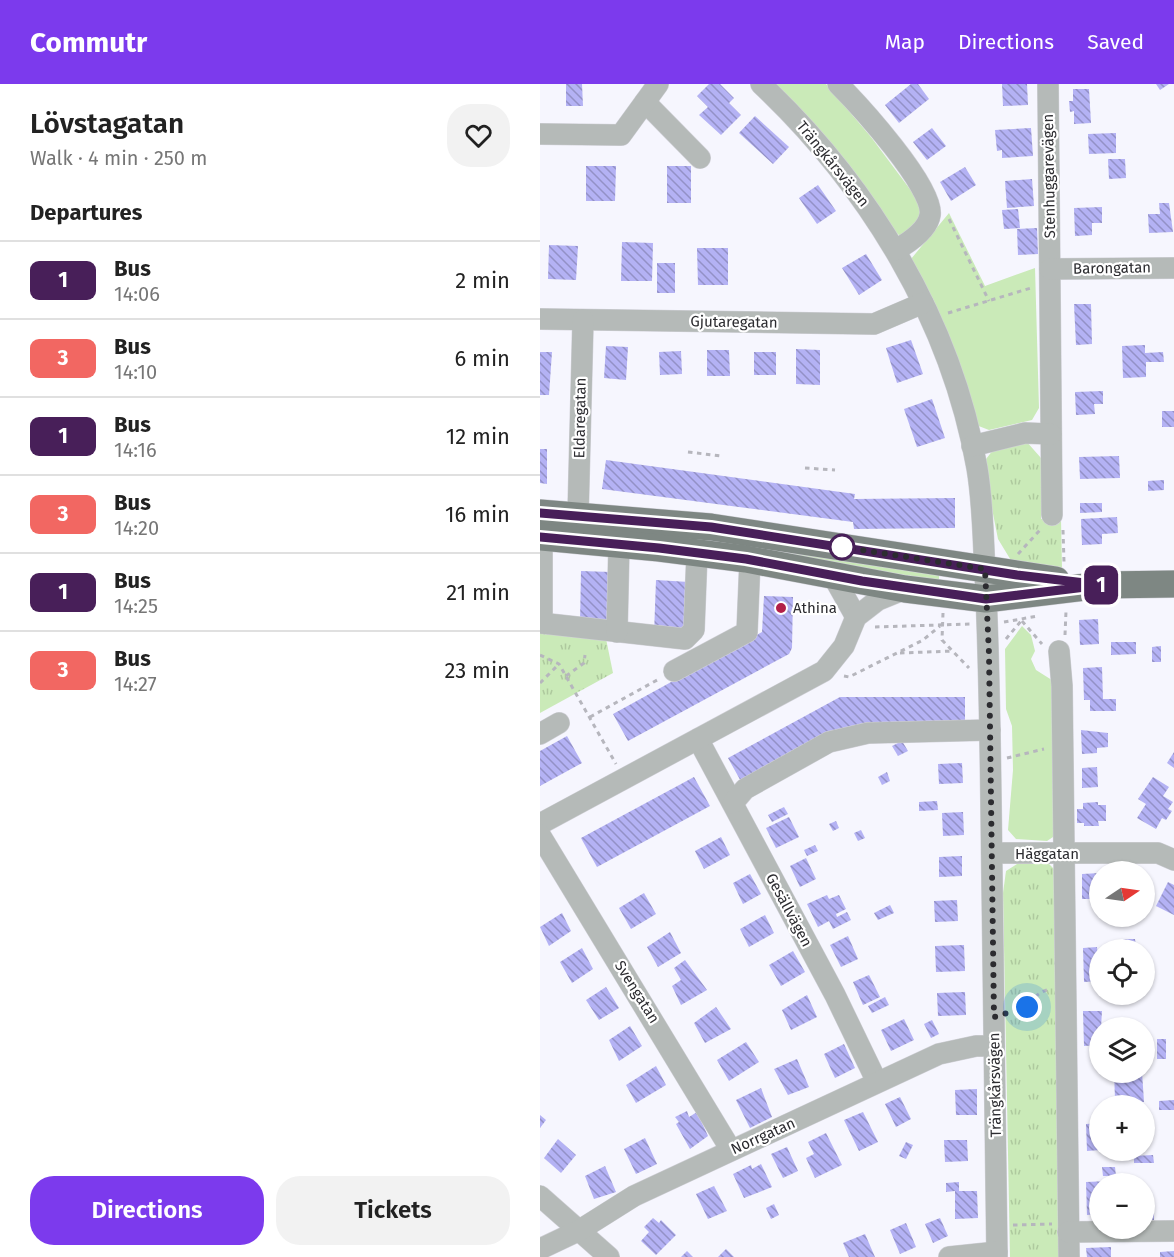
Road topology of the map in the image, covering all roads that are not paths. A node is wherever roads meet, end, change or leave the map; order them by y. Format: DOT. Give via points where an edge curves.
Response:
graph roads {
  1 [pos="658,84"];
  2 [pos="761,84"];
  3 [pos="838,84"];
  4 [pos="1048,84"];
  5 [pos="645,102"];
  6 [pos="540,134"];
  7 [pos="700,158"];
  8 [pos="896,250"];
  9 [pos="1174,268"];
  10 [pos="1050,276"];
  11 [pos="926,311"];
  12 [pos="540,319"];
  13 [pos="583,320"];
  14 [pos="1051,434"];
  15 [pos="972,446"];
  16 [pos="1052,515"];
  17 [pos="578,528"];
  18 [pos="541,529"];
  19 [pos="619,544"];
  20 [pos="697,553"];
  21 [pos="750,560"];
  22 [pos="985,569"];
  23 [pos="833,576"];
  24 [pos="1174,584"];
  25 [pos="1102,585"];
  26 [pos="905,589"];
  27 [pos="986,599"];
  28 [pos="862,622"];
  29 [pos="541,623"];
  30 [pos="618,632"];
  31 [pos="1059,651"];
  32 [pos="674,671"];
  33 [pos="559,723"];
  34 [pos="990,730"];
  35 [pos="540,734"];
  36 [pos="698,739"];
  37 [pos="733,803"];
  38 [pos="540,824"];
  39 [pos="540,835"];
  40 [pos="992,853"];
  41 [pos="1172,854"];
  42 [pos="1064,855"];
  43 [pos="994,1046"];
  44 [pos="878,1082"];
  45 [pos="730,1150"];
  46 [pos="540,1196"];
  47 [pos="1068,1228"];
  48 [pos="580,1230"];
  49 [pos="1174,1232"];
  50 [pos="540,1249"];
  51 [pos="997,1254"];
  52 [pos="609,1257"];
  53 [pos="949,1257"];
  54 [pos="1069,1257"];
  1 -- 5 [label="street"];
  2 -- 8 [label="street, Trängkårsvägen" via="829,155"];
  3 -- 8 [label="street" via="889,141 929,202 930,215 924,227"];
  4 -- 10 [label="street, Stenhuggarevägen"];
  5 -- 6 [label="street" via="621,135"];
  5 -- 7 [label="street"];
  8 -- 11 [label="street, Trängkårsvägen"];
  9 -- 10 [label="street, Barongatan"];
  10 -- 14 [label="street"];
  11 -- 13 [label="street, Gjutaregatan" via="874,324"];
  11 -- 15 [label="street, Trängkårsvägen" via="959,398"];
  12 -- 13 [label="street, Gjutaregatan"];
  13 -- 17 [label="street, Eldaregatan"];
  14 -- 15 [label="street" via="1025,433"];
  14 -- 16 [label="street"];
  15 -- 22 [label="street, Trängkårsvägen" via="981,501"];
  17 -- 18 [label="main road"];
  17 -- 19 [label="main road"];
  17 -- 22 [label="main road" via="711,527"];
  18 -- 29 [label="street"];
  19 -- 20 [label="main road"];
  19 -- 30 [label="street"];
  20 -- 21 [label="main road"];
  20 -- 30 [label="street" via="694,630 685,639"];
  21 -- 23 [label="main road"];
  21 -- 32 [label="street" via="747,632"];
  22 -- 25 [label="main road"];
  22 -- 27 [label="street, Trängkårsvägen"];
  23 -- 26 [label="main road"];
  23 -- 28 [label="street"];
  24 -- 25 [label="main road"];
  25 -- 27 [label="main road"];
  26 -- 27 [label="main road"];
  26 -- 28 [label="street" via="878,600"];
  27 -- 34 [label="street, Trängkårsvägen"];
  28 -- 36 [label="street" via="824,671"];
  29 -- 30 [label="street"];
  31 -- 42 [label="street"];
  33 -- 35 [label="street"];
  34 -- 37 [label="street" via="868,733 829,742 745,789"];
  34 -- 40 [label="street, Trängkårsvägen"];
  36 -- 37 [label="street, Gesällvägen"];
  36 -- 38 [label="street"];
  37 -- 44 [label="street, Gesällvägen"];
  39 -- 45 [label="street, Svengatan"];
  40 -- 42 [label="street, Häggatan"];
  40 -- 43 [label="street, Trängkårsvägen"];
  41 -- 42 [label="street, Häggatan"];
  42 -- 47 [label="street"];
  43 -- 44 [label="street, Norrgatan" via="939,1054"];
  43 -- 51 [label="street, Trängkårsvägen"];
  44 -- 45 [label="street, Norrgatan"];
  45 -- 48 [label="street, Norrgatan" via="634,1196"];
  46 -- 48 [label="street"];
  47 -- 49 [label="street"];
  47 -- 54 [label="street"];
  48 -- 50 [label="street, Norrgatan"];
  48 -- 52 [label="street"];
  51 -- 53 [label="street"];
}
